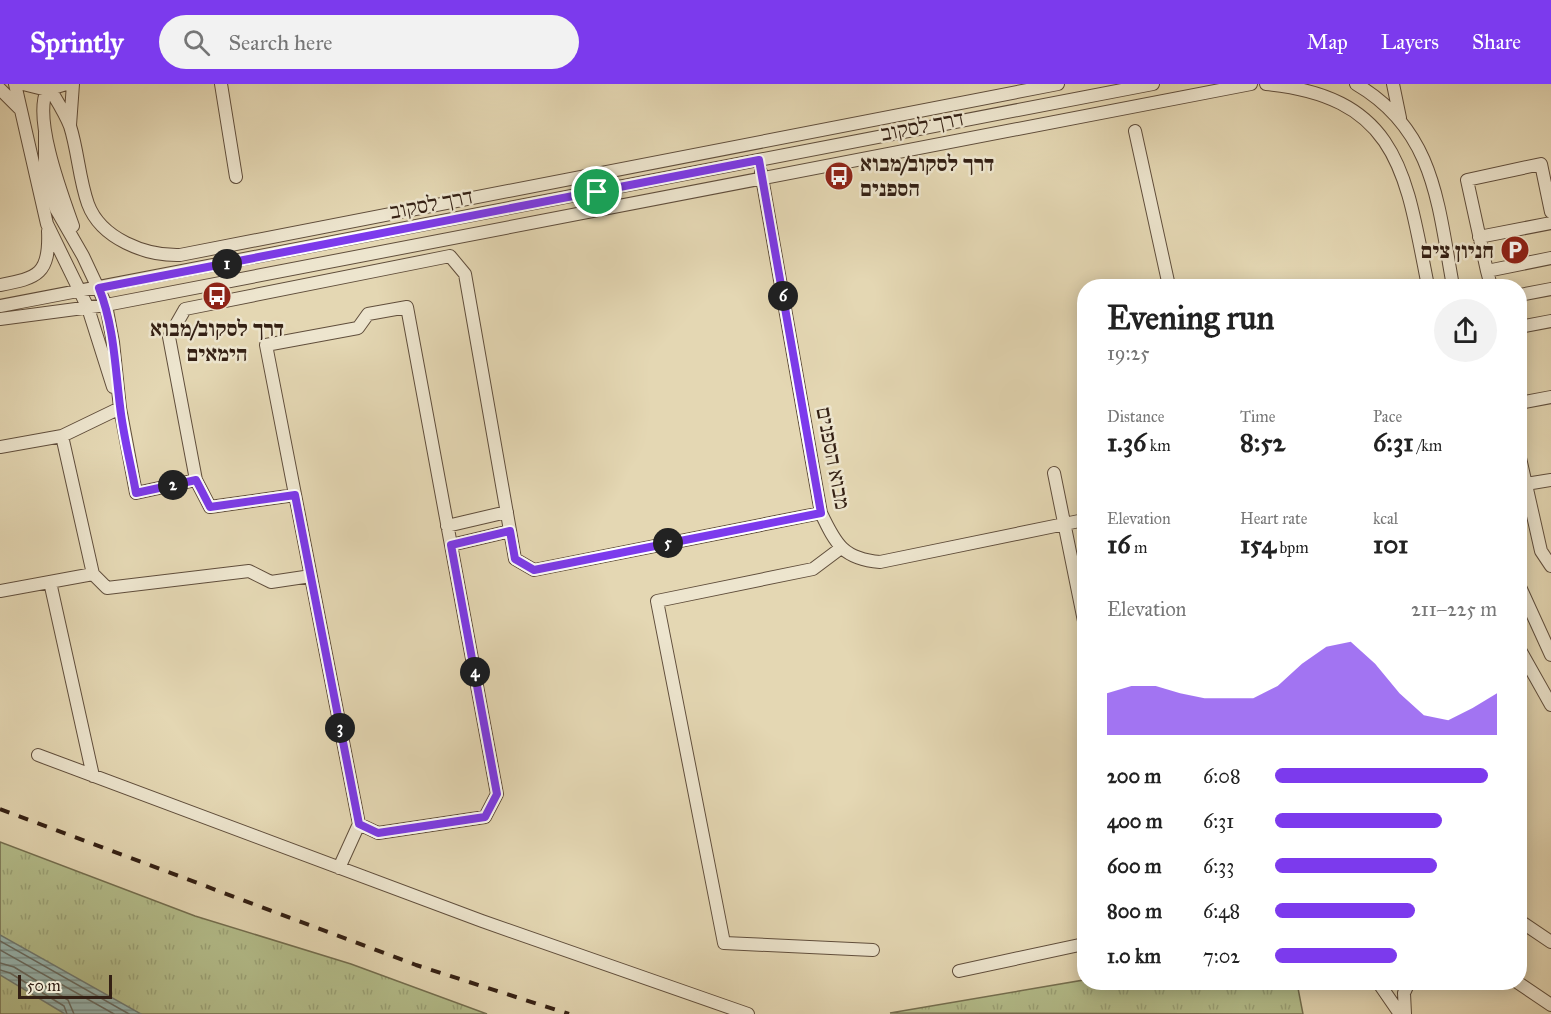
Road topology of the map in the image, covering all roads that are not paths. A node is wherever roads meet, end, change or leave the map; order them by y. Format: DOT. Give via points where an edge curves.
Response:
graph roads {
  1 [pos="15,84"];
  2 [pos="23,84"];
  3 [pos="66,84"];
  4 [pos="73,84"];
  5 [pos="220,84"];
  6 [pos="1058,84"];
  7 [pos="1153,84"];
  8 [pos="1251,84"];
  9 [pos="1266,84"];
  10 [pos="1356,84"];
  11 [pos="1394,84"];
  12 [pos="0,88"];
  13 [pos="49,90"];
  14 [pos="21,110"];
  15 [pos="1400,120"];
  16 [pos="70,126"];
  17 [pos="1136,132"];
  18 [pos="759,160"];
  19 [pos="236,177"];
  20 [pos="762,178"];
  21 [pos="1551,212"];
  22 [pos="1551,223"];
  23 [pos="48,224"];
  24 [pos="1479,237"];
  25 [pos="1551,258"];
  26 [pos="1487,271"];
  27 [pos="1168,279"];
  28 [pos="1426,279"];
  29 [pos="1452,279"];
  30 [pos="1489,279"];
  31 [pos="0,285"];
  32 [pos="99,288"];
  33 [pos="1551,289"];
  34 [pos="80,292"];
  35 [pos="1527,294"];
  36 [pos="106,305"];
  37 [pos="0,306"];
  38 [pos="88,308"];
  39 [pos="0,319"];
  40 [pos="1551,321"];
  41 [pos="1527,326"];
  42 [pos="1551,397"];
  43 [pos="1527,402"];
  44 [pos="120,408"];
  45 [pos="62,436"];
  46 [pos="0,447"];
  47 [pos="1054,473"];
  48 [pos="196,480"];
  49 [pos="1551,480"];
  50 [pos="1527,484"];
  51 [pos="1527,488"];
  52 [pos="295,495"];
  53 [pos="507,512"];
  54 [pos="821,513"];
  55 [pos="1077,522"];
  56 [pos="1064,525"];
  57 [pos="447,526"];
  58 [pos="510,531"];
  59 [pos="451,545"];
  60 [pos="841,548"];
  61 [pos="1551,566"];
  62 [pos="93,574"];
  63 [pos="311,576"];
  64 [pos="50,582"];
  65 [pos="1077,587"];
  66 [pos="0,591"];
  67 [pos="1527,602"];
  68 [pos="1551,655"];
  69 [pos="1527,662"];
  70 [pos="1551,705"];
  71 [pos="38,755"];
  72 [pos="93,776"];
  73 [pos="359,824"];
  74 [pos="339,867"];
  75 [pos="1527,926"];
  76 [pos="1551,942"];
  77 [pos="1077,946"];
  78 [pos="873,950"];
  79 [pos="959,971"];
  80 [pos="1527,989"];
  81 [pos="1384,990"];
  82 [pos="1405,990"];
  83 [pos="1551,1005"];
  84 [pos="748,1014"];
  85 [pos="1400,1014"];
  86 [pos="1405,1014"];
  1 -- 14 [label="street"];
  2 -- 13 [label="street"];
  3 -- 13 [label="street"];
  4 -- 16 [label="street"];
  5 -- 19 [label="street"];
  6 -- 16 [label="street" via="180,255 139,250 101,224 88,206"];
  7 -- 18 [label="street, דרך לסקוב"];
  8 -- 20 [label="street, דרך לסקוב"];
  9 -- 28 [label="street" via="1328,99 1362,117 1388,145 1402,171"];
  10 -- 15 [label="street" via="1377,96"];
  11 -- 15 [label="street"];
  12 -- 14 [label="street"];
  13 -- 16 [label="street"];
  13 -- 32 [label="street" via="41,111 45,168 56,209"];
  14 -- 23 [label="street"];
  15 -- 29 [label="street" via="1418,144 1433,179"];
  17 -- 27 [label="street"];
  18 -- 20 [label="street, מבוא הספנים"];
  18 -- 32 [label="street, דרך לסקוב"];
  20 -- 36 [label="street, דרך לסקוב"];
  20 -- 54 [label="street, מבוא הספנים"];
  21 -- 24 [label="street" via="1541,164 1467,180"];
  22 -- 24 [label="street"];
  23 -- 31 [label="street" via="48,251 42,269 31,279"];
  23 -- 34 [label="street"];
  24 -- 26 [label="street"];
  25 -- 26 [label="street"];
  26 -- 30 [label="street"];
  32 -- 34 [label="street, דרך לסקוב"];
  32 -- 36 [label="street"];
  33 -- 35 [label="street"];
  34 -- 37 [label="street, דרך לסקוב"];
  34 -- 38 [label="street"];
  36 -- 38 [label="street, דרך לסקוב"];
  36 -- 44 [label="street"];
  38 -- 39 [label="street, דרך לסקוב"];
  38 -- 44 [label="street"];
  40 -- 41 [label="street"];
  42 -- 43 [label="street"];
  44 -- 45 [label="street"];
  44 -- 48 [label="street" via="136,493"];
  45 -- 46 [label="street"];
  45 -- 62 [label="street"];
  47 -- 56 [label="street"];
  48 -- 52 [label="street" via="210,507"];
  48 -- 53 [label="street" via="169,337 185,309 450,256 465,274"];
  49 -- 50 [label="street"];
  51 -- 61 [label="street" via="1541,551"];
  52 -- 57 [label="street" via="266,345 358,328 368,314 407,307"];
  52 -- 63 [label="street"];
  53 -- 57 [label="street"];
  53 -- 58 [label="street"];
  54 -- 58 [label="street" via="534,570 515,559"];
  54 -- 60 [label="street, מבוא הספנים"];
  55 -- 56 [label="street"];
  56 -- 60 [label="street" via="880,562 852,556"];
  56 -- 65 [label="street"];
  57 -- 59 [label="street"];
  58 -- 59 [label="street"];
  59 -- 73 [label="street" via="497,794 485,817 378,833"];
  60 -- 78 [label="street" via="813,568 657,601 724,943"];
  62 -- 63 [label="street" via="107,588 249,571 271,582"];
  62 -- 64 [label="street"];
  63 -- 73 [label="street"];
  64 -- 66 [label="street"];
  64 -- 72 [label="street"];
  67 -- 68 [label="street"];
  69 -- 70 [label="street"];
  71 -- 72 [label="street"];
  72 -- 74 [label="street"];
  73 -- 74 [label="street"];
  74 -- 84 [label="street"];
  75 -- 76 [label="street"];
  77 -- 79 [label="street"];
  80 -- 83 [label="street"];
  81 -- 85 [label="street"];
  82 -- 86 [label="street"];
}
